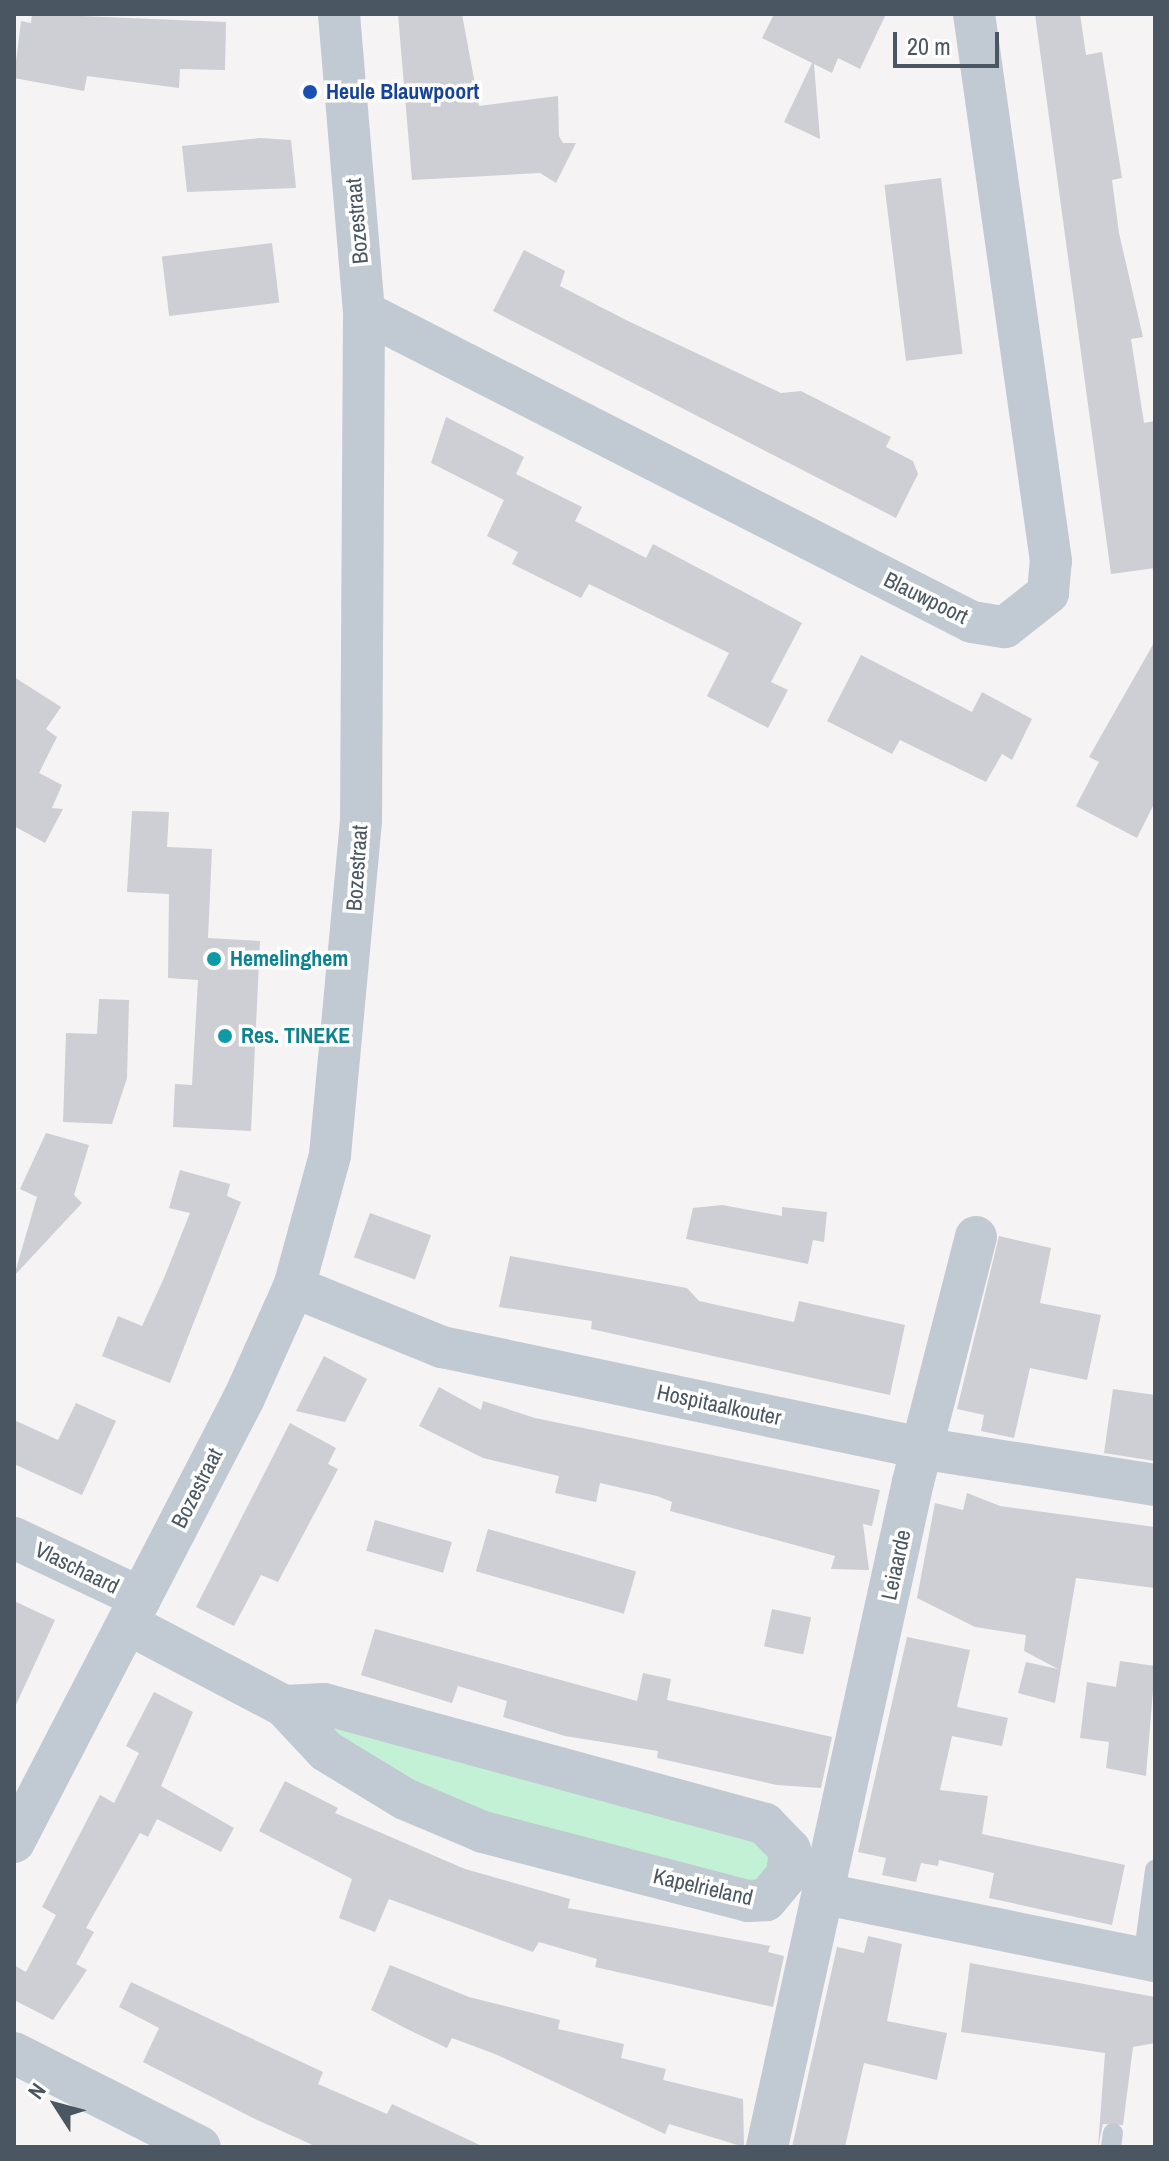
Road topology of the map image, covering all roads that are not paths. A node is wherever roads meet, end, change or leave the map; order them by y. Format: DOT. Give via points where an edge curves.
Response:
graph roads {
  1 [pos="339,14"];
  2 [pos="974,14"];
  3 [pos="364,312"];
  4 [pos="976,1237"];
  5 [pos="294,1287"];
  6 [pos="926,1449"];
  7 [pos="1155,1485"];
  8 [pos="14,1538"];
  9 [pos="134,1611"];
  10 [pos="284,1706"];
  11 [pos="14,1842"];
  12 [pos="1155,1870"];
  13 [pos="825,1894"];
  14 [pos="1149,1960"];
  15 [pos="14,2053"];
  16 [pos="200,2147"];
  17 [pos="767,2147"];
  1 -- 3 [label="street, Bozestraat"];
  2 -- 3 [label="street, Blauwpoort" via="1051,561 1048,593 1005,627 972,622"];
  3 -- 5 [label="street, Bozestraat" via="361,820 348,1004 330,1155"];
  4 -- 6 [label="street, Leiaarde"];
  5 -- 6 [label="street, Hospitaalkouter" via="442,1347"];
  5 -- 9 [label="street, Bozestraat"];
  6 -- 7 [label="street, Hospitaalkouter"];
  6 -- 13 [label="street, Leiaarde"];
  8 -- 9 [label="street, Vlaschaard"];
  9 -- 10 [label="street, Kapelrieland"];
  9 -- 11 [label="street, Bozestraat"];
  10 -- 10 [label="street, Kapelrieland" via="324,1704 765,1824 790,1850 787,1875 766,1900 748,1901 483,1832 405,1799 326,1751"];
  12 -- 14 [label="lane"];
  13 -- 14 [label="street"];
  13 -- 17 [label="street, Leiaarde"];
  15 -- 16 [label="street"];
}
